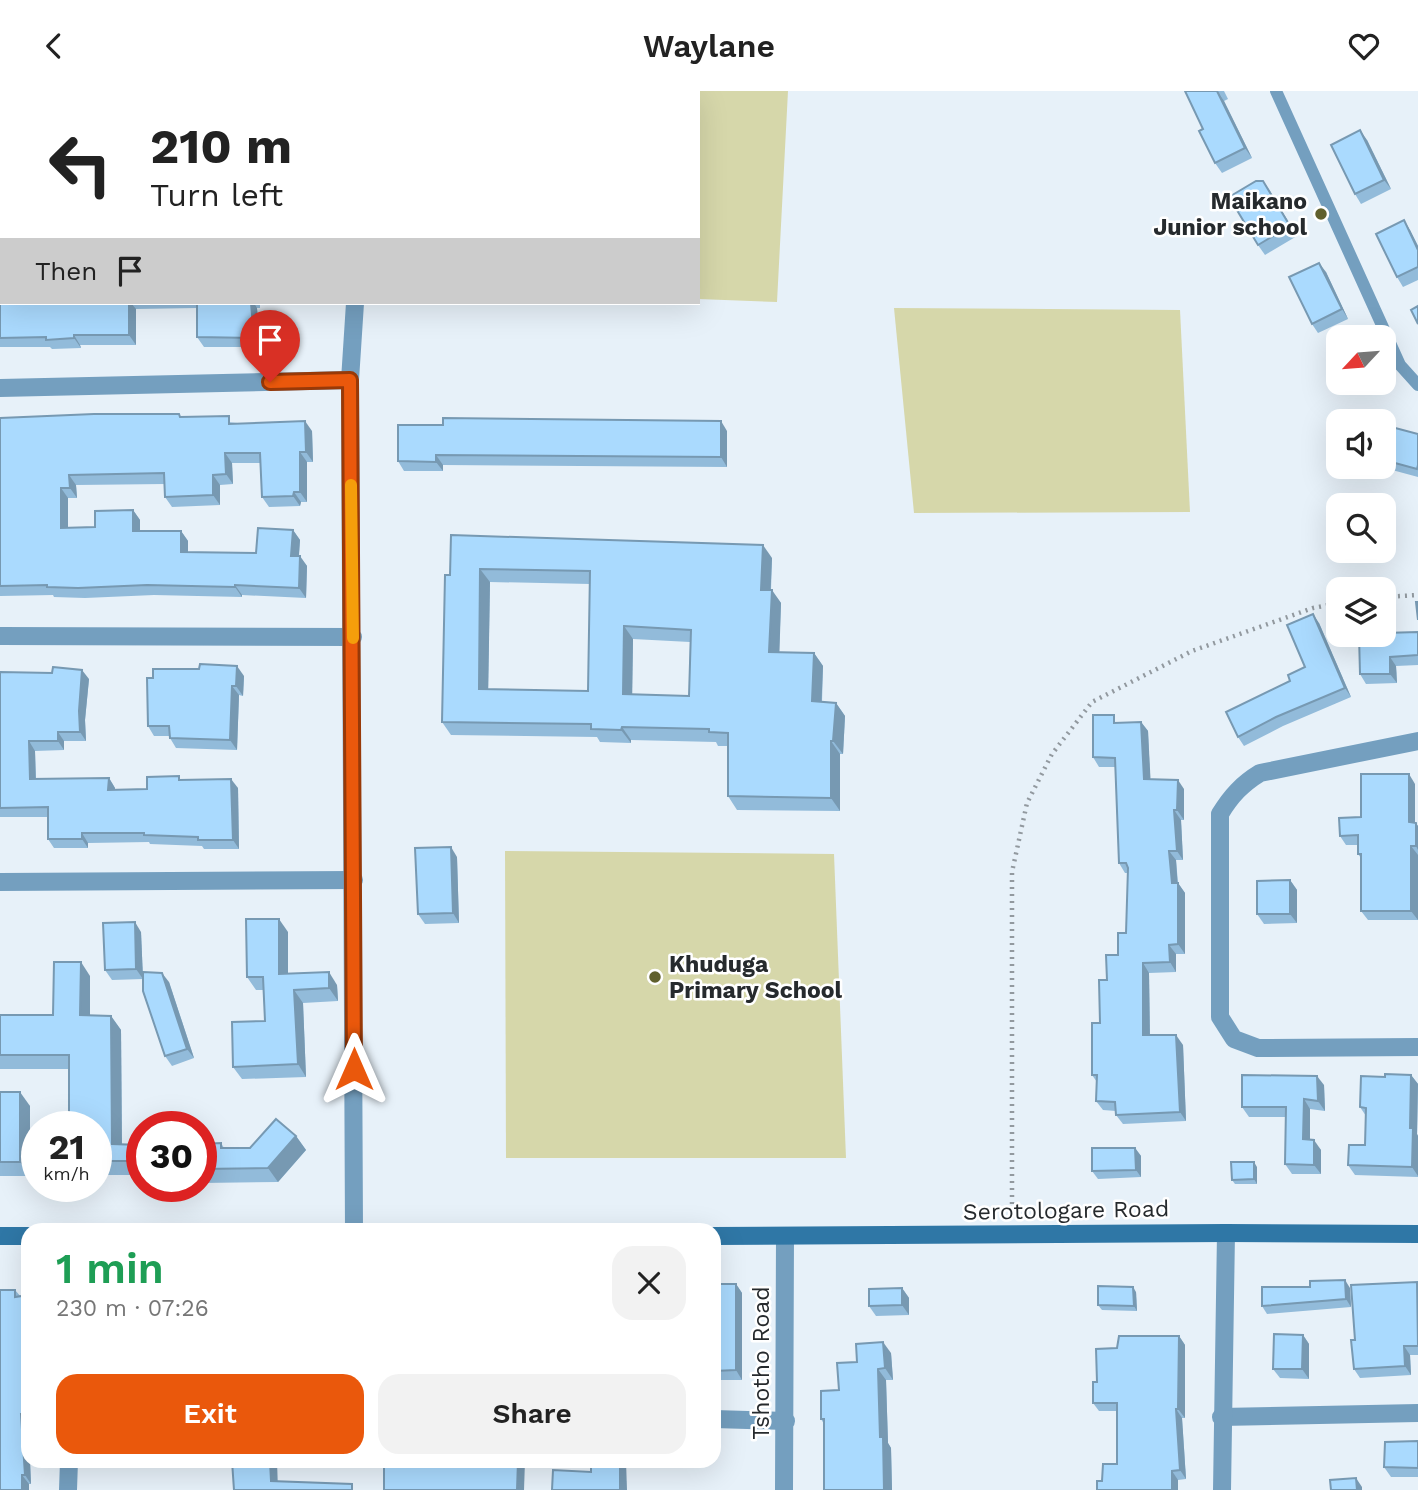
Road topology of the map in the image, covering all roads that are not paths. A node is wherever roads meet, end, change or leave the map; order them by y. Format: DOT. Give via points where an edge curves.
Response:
graph roads {
  1 [pos="1276,91"];
  2 [pos="355,305"];
  3 [pos="350,380"];
  4 [pos="1418,385"];
  5 [pos="0,388"];
  6 [pos="0,636"];
  7 [pos="353,637"];
  8 [pos="1418,741"];
  9 [pos="354,880"];
  10 [pos="0,882"];
  11 [pos="1418,1047"];
  12 [pos="355,1223"];
  13 [pos="1226,1233"];
  14 [pos="1418,1234"];
  15 [pos="0,1236"];
  16 [pos="721,1236"];
  17 [pos="21,1237"];
  18 [pos="785,1237"];
  19 [pos="1418,1413"];
  20 [pos="1222,1417"];
  21 [pos="721,1419"];
  22 [pos="786,1421"];
  23 [pos="69,1468"];
  24 [pos="68,1490"];
  25 [pos="784,1490"];
  26 [pos="1222,1490"];
  1 -- 4 [label="lane" via="1400,365"];
  2 -- 3 [label="street"];
  3 -- 5 [label="street"];
  3 -- 7 [label="street"];
  6 -- 7 [label="street"];
  7 -- 9 [label="street"];
  8 -- 11 [label="street" via="1260,773 1231,796 1220,814 1220,1017 1234,1039 1258,1048"];
  9 -- 10 [label="street"];
  9 -- 12 [label="street"];
  13 -- 14 [label="street, Serotologare Road"];
  13 -- 18 [label="street, Serotologare Road"];
  13 -- 20 [label="street"];
  15 -- 17 [label="street"];
  16 -- 18 [label="street, Serotologare Road"];
  18 -- 22 [label="street, Tshotho Road"];
  19 -- 20 [label="street"];
  20 -- 26 [label="street"];
  21 -- 22 [label="street"];
  22 -- 25 [label="street, Tshotho Road"];
  23 -- 24 [label="street"];
}
